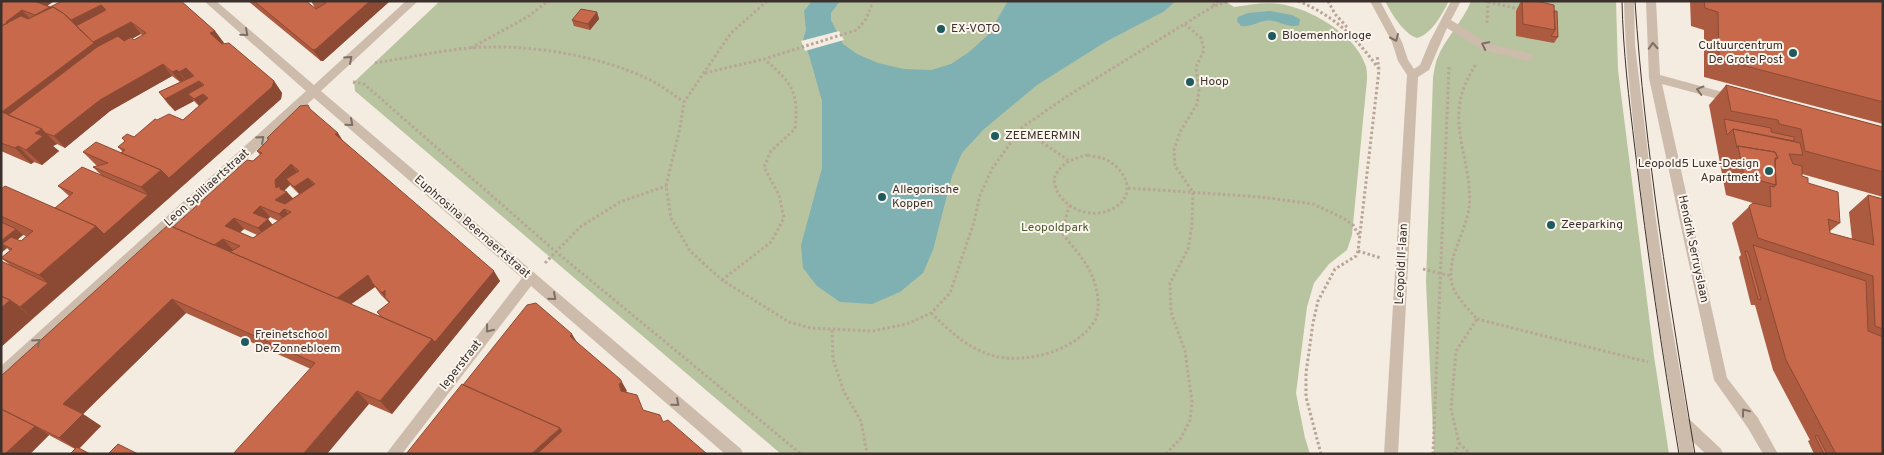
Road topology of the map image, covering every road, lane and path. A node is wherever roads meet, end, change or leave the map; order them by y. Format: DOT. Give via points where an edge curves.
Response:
graph roads {
  1 [pos="208,1"];
  2 [pos="413,1"];
  3 [pos="548,1"];
  4 [pos="766,1"];
  5 [pos="873,1"];
  6 [pos="1218,1"];
  7 [pos="1229,1"];
  8 [pos="1298,1"];
  9 [pos="1328,1"];
  10 [pos="1375,1"];
  11 [pos="1456,1"];
  12 [pos="1628,1"];
  13 [pos="1651,1"];
  14 [pos="1488,2"];
  15 [pos="1212,6"];
  16 [pos="1520,9"];
  17 [pos="1446,22"];
  18 [pos="1185,24"];
  19 [pos="1458,30"];
  20 [pos="1360,42"];
  21 [pos="1486,47"];
  22 [pos="470,48"];
  23 [pos="1528,57"];
  24 [pos="764,59"];
  25 [pos="370,64"];
  26 [pos="704,73"];
  27 [pos="1413,75"];
  28 [pos="1655,78"];
  29 [pos="350,82"];
  30 [pos="313,91"];
  31 [pos="1740,101"];
  32 [pos="684,102"];
  33 [pos="1021,128"];
  34 [pos="1068,160"];
  35 [pos="666,186"];
  36 [pos="1128,188"];
  37 [pos="1193,192"];
  38 [pos="1069,206"];
  39 [pos="1360,237"];
  40 [pos="554,251"];
  41 [pos="530,277"];
  42 [pos="722,280"];
  43 [pos="931,313"];
  44 [pos="1477,319"];
  45 [pos="832,330"];
  46 [pos="1672,368"];
  47 [pos="1,375"];
  48 [pos="1681,421"];
  49 [pos="1459,443"];
  50 [pos="393,454"];
  51 [pos="736,454"];
  52 [pos="801,454"];
  53 [pos="867,454"];
  54 [pos="1166,454"];
  55 [pos="1321,454"];
  56 [pos="1391,454"];
  57 [pos="1433,454"];
  58 [pos="1455,454"];
  59 [pos="1470,454"];
  60 [pos="1687,454"];
  61 [pos="1716,454"];
  62 [pos="1771,454"];
  1 -- 30 [label="street, Euphrosina Beernaertstraat, one-way"];
  30 -- 2 [label="street, Leon Spilliaertstraat, one-way"];
  3 -- 22 [label="path" via="529,16"];
  4 -- 26 [label="path" via="731,33"];
  5 -- 24 [label="path" via="857,30"];
  6 -- 15 [label="path"];
  7 -- 15 [label="path"];
  8 -- 20 [label="path" via="1327,14"];
  9 -- 20 [label="path"];
  10 -- 27 [label="street, one-way" via="1397,42 1403,61"];
  11 -- 17 [label="street"];
  12 -- 46 [label="street" via="1648,204"];
  28 -- 13 [label="street, Hendrik Serruyslaan, one-way"];
  14 -- 16 [label="path"];
  15 -- 18 [label="path"];
  17 -- 19 [label="street"];
  17 -- 27 [label="street" via="1434,41 1425,67"];
  18 -- 33 [label="path"];
  18 -- 37 [label="path" via="1197,33 1204,51 1195,70 1200,90 1198,104 1174,143 1173,163"];
  21 -- 19 [label="street, one-way"];
  19 -- 57 [label="path" via="1449,68"];
  20 -- 39 [label="path" via="1379,70"];
  21 -- 23 [label="street"];
  21 -- 44 [label="path" via="1460,93 1459,132 1470,184 1469,208 1451,276 1454,289"];
  22 -- 25 [label="path"];
  22 -- 32 [label="path" via="513,47 593,61 652,81"];
  24 -- 26 [label="path"];
  24 -- 42 [label="path" via="784,76 794,92 797,110 795,129 771,151 764,167 778,194 784,218 771,242"];
  26 -- 32 [label="path"];
  27 -- 56 [label="street, Leopold II-laan"];
  31 -- 28 [label="street, one-way"];
  62 -- 28 [label="street, Hendrik Serruyslaan, one-way" via="1721,380"];
  29 -- 40 [label="path" via="364,84"];
  30 -- 41 [label="street, Euphrosina Beernaertstraat, one-way"];
  47 -- 30 [label="street, Leon Spilliaertstraat, one-way"];
  32 -- 35 [label="path"];
  33 -- 34 [label="path"];
  33 -- 43 [label="path" via="1002,153 980,195 950,294"];
  34 -- 36 [label="path" via="1088,155 1108,160 1123,172"];
  34 -- 38 [label="path" via="1055,174 1054,182 1061,199"];
  35 -- 40 [label="path" via="620,202 580,227"];
  35 -- 42 [label="path" via="671,218 690,251"];
  36 -- 37 [label="path"];
  36 -- 38 [label="path" via="1118,206 1107,211 1094,213"];
  37 -- 39 [label="path" via="1313,204 1353,225"];
  37 -- 54 [label="path" via="1188,249 1170,283 1171,312 1185,351 1192,402 1190,420 1181,438"];
  38 -- 43 [label="path" via="1062,233 1090,269 1098,305 1095,321 1080,337 1054,351 1012,359 983,352 959,340"];
  39 -- 55 [label="path" via="1356,256 1335,269 1326,285 1313,323 1306,397"];
  40 -- 41 [label="path"];
  40 -- 52 [label="path"];
  41 -- 50 [label="street, Ieperstraat, one-way"];
  41 -- 51 [label="street, Euphrosina Beernaertstraat, one-way"];
  42 -- 45 [label="path" via="789,322"];
  43 -- 45 [label="path" via="907,324 873,331"];
  44 -- 46 [label="path"];
  44 -- 49 [label="path" via="1456,351 1451,408"];
  45 -- 53 [label="path" via="833,359 844,392 861,421"];
  46 -- 48 [label="street"];
  48 -- 60 [label="street"];
  48 -- 61 [label="street"];
  49 -- 58 [label="path"];
  49 -- 59 [label="path"];
}
